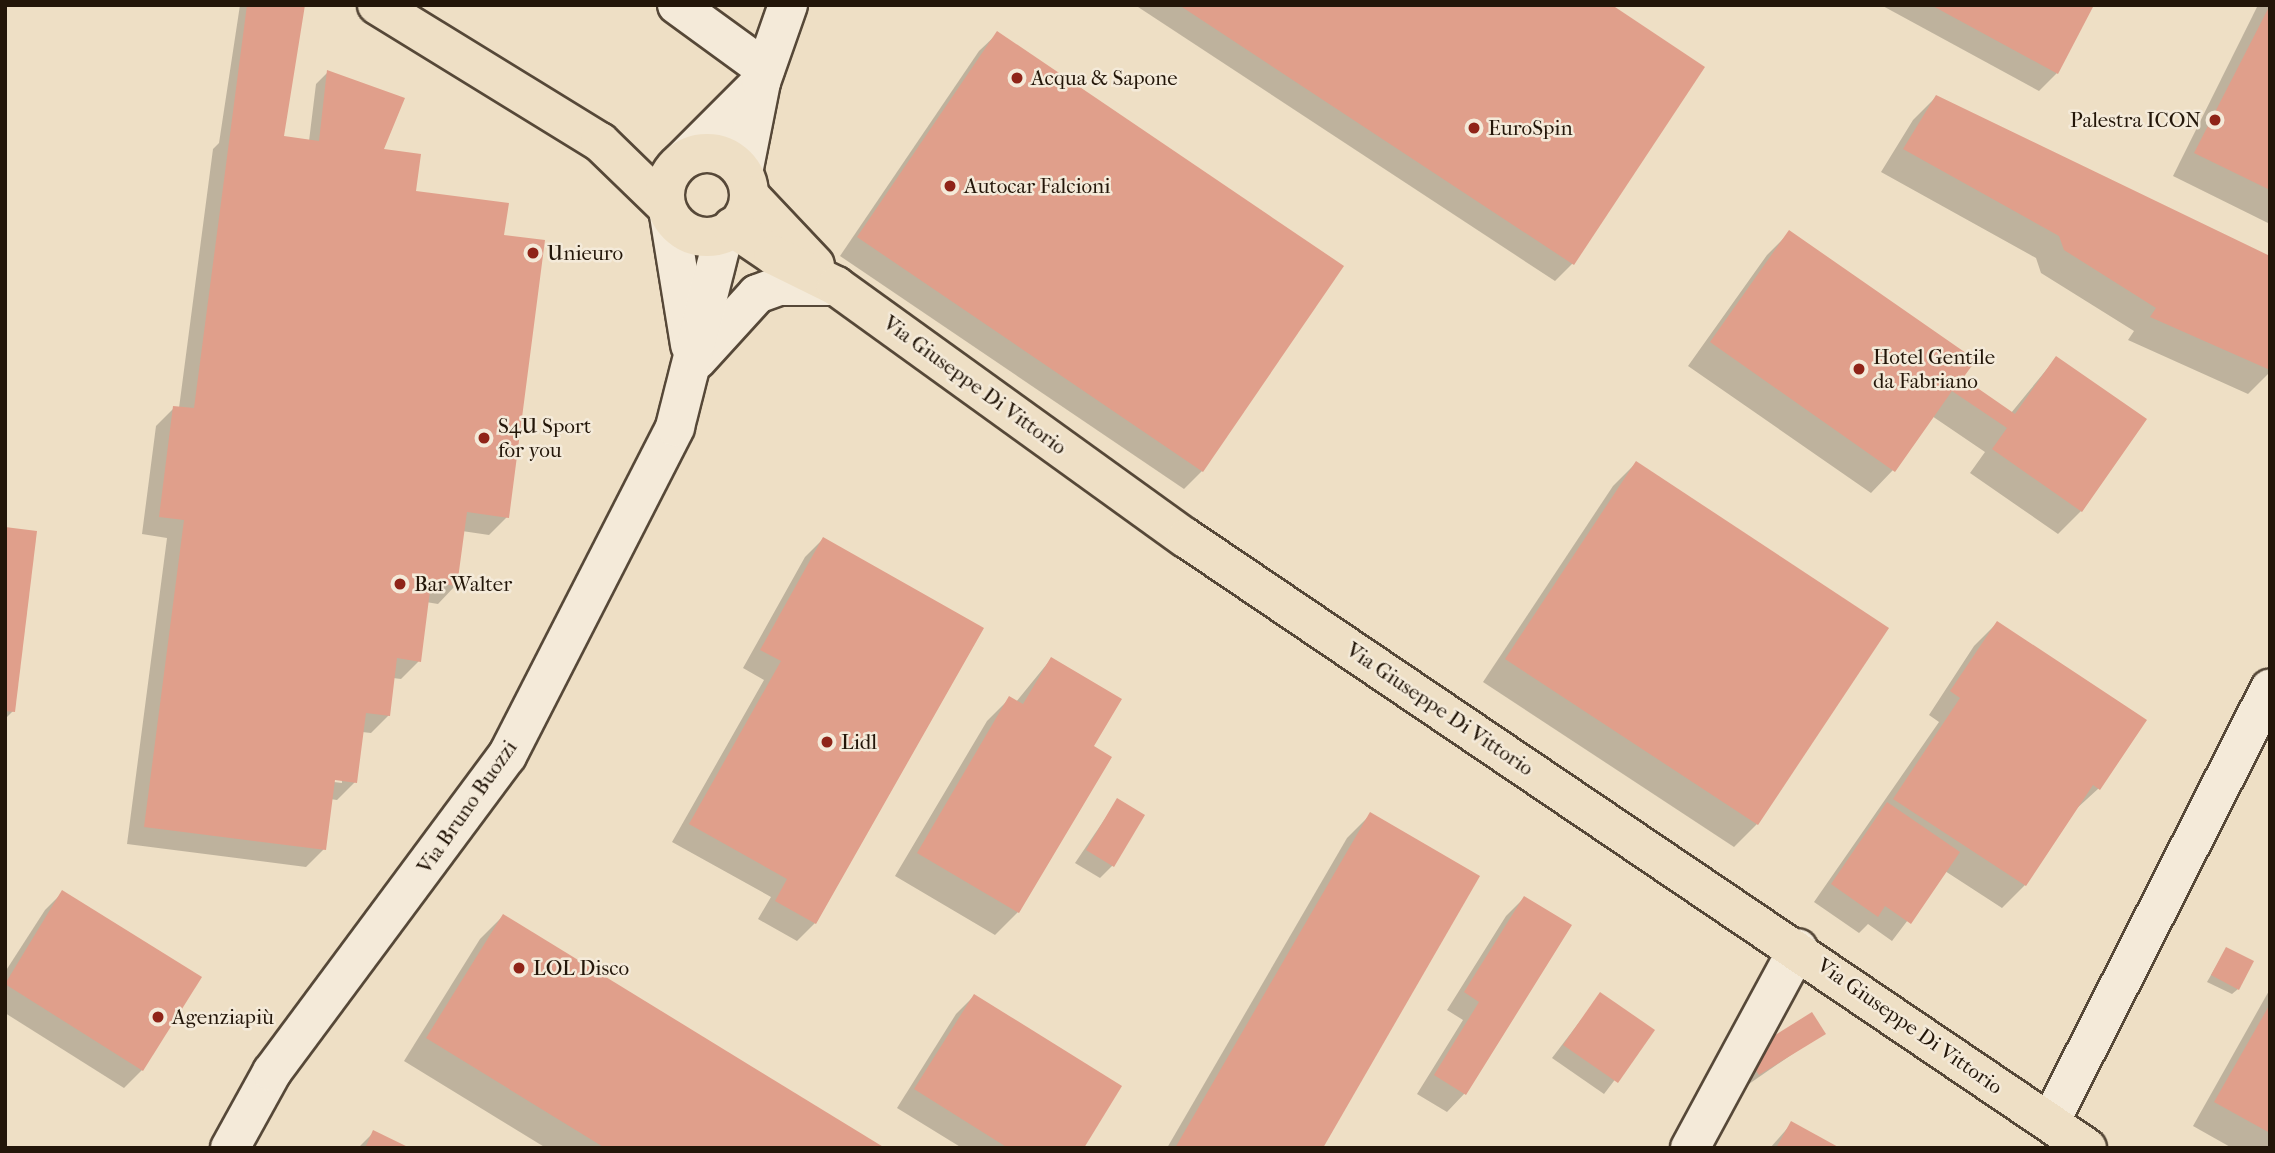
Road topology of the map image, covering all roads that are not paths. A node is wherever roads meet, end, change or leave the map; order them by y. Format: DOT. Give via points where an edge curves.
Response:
graph roads {
  1 [pos="377,5"];
  2 [pos="677,5"];
  3 [pos="788,5"];
  4 [pos="763,75"];
  5 [pos="600,142"];
  6 [pos="680,161"];
  7 [pos="737,207"];
  8 [pos="667,211"];
  9 [pos="836,286"];
  10 [pos="694,364"];
  11 [pos="2270,689"];
  12 [pos="1798,948"];
  13 [pos="2073,1140"];
  14 [pos="230,1148"];
  15 [pos="1690,1148"];
  1 -- 5 [label="main road, Via Giuseppe Di Vittorio"];
  2 -- 4 [label="street"];
  3 -- 4 [label="street, Via Bruno Buozzi"];
  4 -- 6 [label="street"];
  4 -- 7 [label="street, Via Bruno Buozzi"];
  5 -- 6 [label="main road, Via Giuseppe Di Vittorio"];
  5 -- 8 [label="main road, Via Giuseppe Di Vittorio"];
  6 -- 7 [label="main road, Via Giuseppe Di Vittorio" via="722,153"];
  6 -- 8 [label="main road" via="668,176"];
  7 -- 8 [label="main road, Via Giuseppe Di Vittorio" via="684,232"];
  7 -- 9 [label="main road, Via Giuseppe Di Vittorio"];
  7 -- 10 [label="street, Via Bruno Buozzi"];
  8 -- 10 [label="street, Via Bruno Buozzi"];
  9 -- 10 [label="street, Via Bruno Buozzi" via="779,286 757,293"];
  9 -- 12 [label="main road, Via Giuseppe Di Vittorio" via="1186,538"];
  10 -- 14 [label="street, Via Bruno Buozzi" via="675,427 507,756 272,1072"];
  11 -- 13 [label="street, Via Giuseppe Di Vittorio"];
  12 -- 13 [label="main road, Via Giuseppe Di Vittorio"];
  12 -- 15 [label="street"];
}
